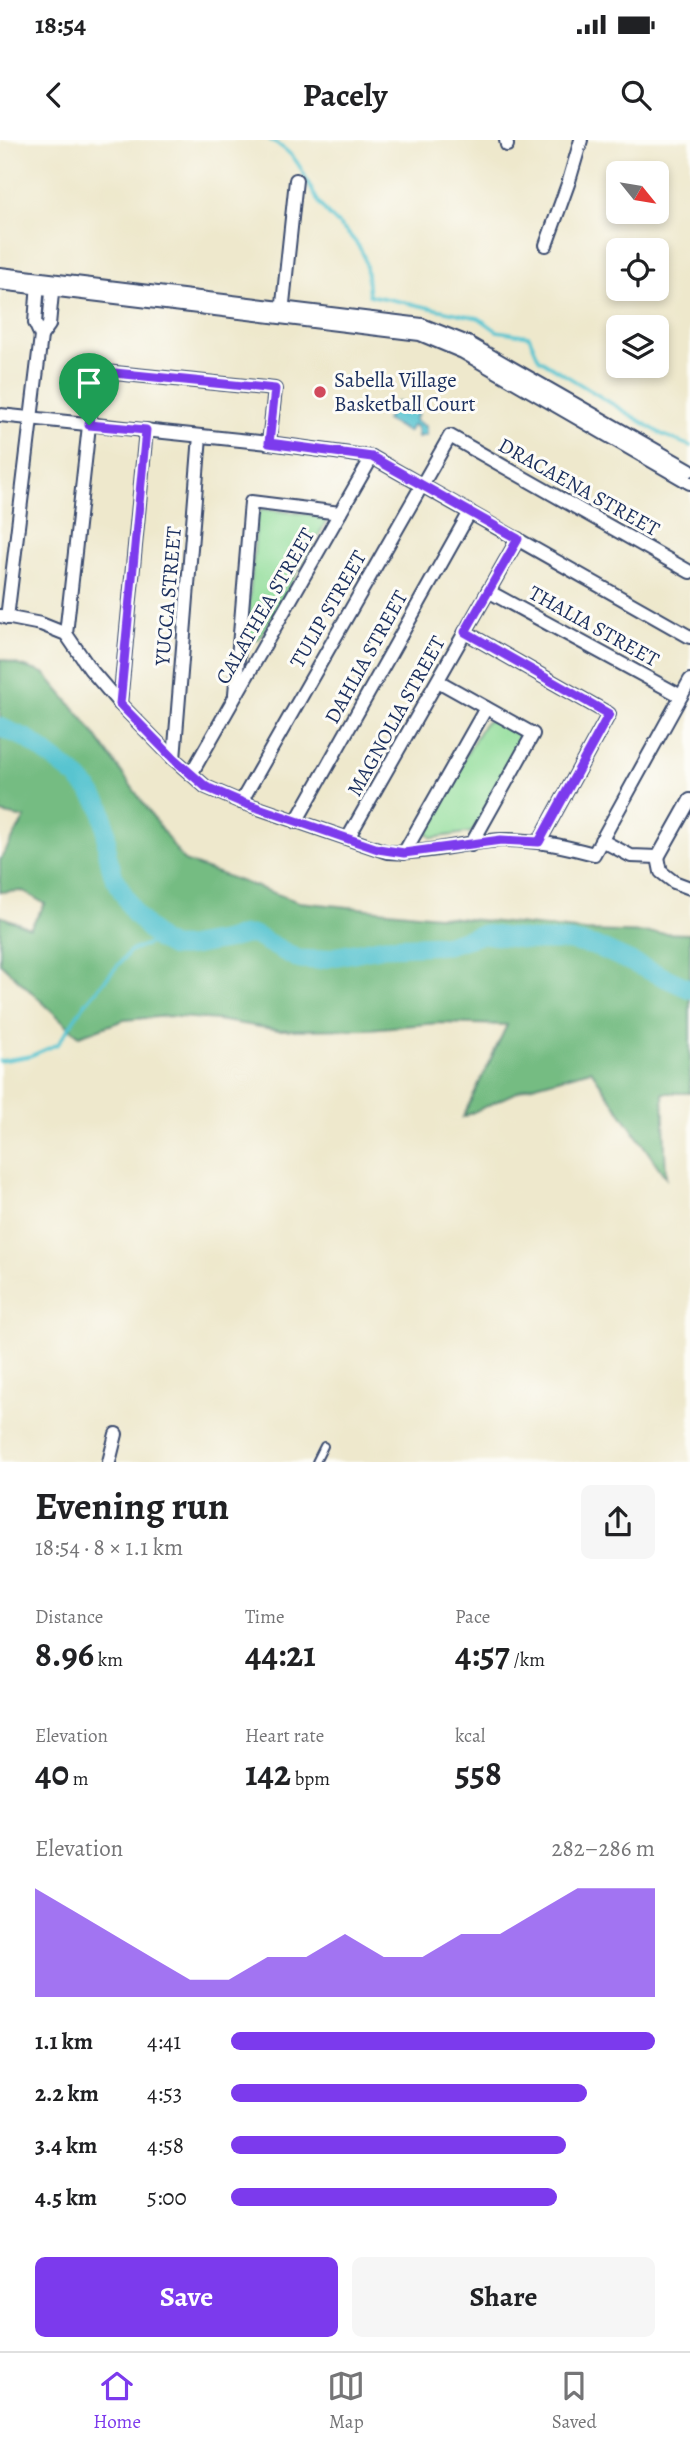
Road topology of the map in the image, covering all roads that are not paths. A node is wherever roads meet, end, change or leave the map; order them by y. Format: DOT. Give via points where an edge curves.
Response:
graph roads {
  1 [pos="581,140"];
  2 [pos="296,180"];
  3 [pos="546,245"];
  4 [pos="0,274"];
  5 [pos="38,283"];
  6 [pos="0,284"];
  7 [pos="53,285"];
  8 [pos="282,312"];
  9 [pos="41,336"];
  10 [pos="0,415"];
  11 [pos="30,418"];
  12 [pos="89,425"];
  13 [pos="146,430"];
  14 [pos="200,436"];
  15 [pos="450,436"];
  16 [pos="269,443"];
  17 [pos="372,457"];
  18 [pos="690,470"];
  19 [pos="690,484"];
  20 [pos="422,485"];
  21 [pos="470,512"];
  22 [pos="340,513"];
  23 [pos="518,539"];
  24 [pos="690,572"];
  25 [pos="488,591"];
  26 [pos="4,617"];
  27 [pos="465,632"];
  28 [pos="66,634"];
  29 [pos="690,636"];
  30 [pos="690,680"];
  31 [pos="438,681"];
  32 [pos="681,696"];
  33 [pos="234,698"];
  34 [pos="120,704"];
  35 [pos="486,708"];
  36 [pos="174,759"];
  37 [pos="191,774"];
  38 [pos="690,800"];
  39 [pos="241,802"];
  40 [pos="296,822"];
  41 [pos="348,838"];
  42 [pos="601,839"];
  43 [pos="539,842"];
  44 [pos="471,845"];
  45 [pos="404,853"];
  46 [pos="658,857"];
  47 [pos="690,888"];
  48 [pos="117,1434"];
  49 [pos="324,1446"];
  50 [pos="109,1462"];
  51 [pos="316,1462"];
  1 -- 3 [label="street"];
  2 -- 8 [label="street"];
  4 -- 5 [label="street"];
  5 -- 6 [label="street"];
  5 -- 7 [label="street"];
  5 -- 9 [label="street" via="35,323"];
  7 -- 8 [label="street"];
  7 -- 9 [label="street" via="48,325"];
  8 -- 18 [label="street" via="408,322 449,334"];
  8 -- 19 [label="street" via="406,331 446,343"];
  9 -- 11 [label="street"];
  10 -- 11 [label="street"];
  11 -- 12 [label="street"];
  11 -- 26 [label="street"];
  12 -- 13 [label="street"];
  12 -- 16 [label="street" via="95,371 275,389"];
  12 -- 28 [label="street"];
  13 -- 14 [label="street"];
  13 -- 34 [label="street"];
  14 -- 16 [label="street"];
  14 -- 36 [label="street, YUCCA STREET"];
  15 -- 20 [label="street, TULIP STREET"];
  15 -- 24 [label="street, DRACAENA STREET"];
  16 -- 17 [label="street"];
  17 -- 20 [label="street"];
  17 -- 22 [label="street, CALATHEA STREET"];
  20 -- 21 [label="street"];
  20 -- 39 [label="street, TULIP STREET"];
  21 -- 23 [label="street"];
  21 -- 40 [label="street, DAHLIA STREET"];
  22 -- 33 [label="street, CALATHEA STREET"];
  22 -- 33 [label="street" via="251,502"];
  23 -- 25 [label="street, MAGNOLIA STREET"];
  23 -- 29 [label="street"];
  25 -- 27 [label="street, MAGNOLIA STREET"];
  25 -- 32 [label="street, THALIA STREET"];
  26 -- 28 [label="street"];
  27 -- 31 [label="street, MAGNOLIA STREET"];
  27 -- 43 [label="street" via="609,714"];
  28 -- 34 [label="street"];
  30 -- 32 [label="street"];
  31 -- 35 [label="street"];
  31 -- 41 [label="street, MAGNOLIA STREET"];
  32 -- 42 [label="street"];
  33 -- 37 [label="street, CALATHEA STREET"];
  34 -- 36 [label="street"];
  35 -- 44 [label="street" via="533,734"];
  35 -- 45 [label="street"];
  36 -- 37 [label="street"];
  37 -- 39 [label="street" via="206,787"];
  38 -- 46 [label="street"];
  39 -- 40 [label="street"];
  40 -- 41 [label="street"];
  41 -- 45 [label="street"];
  42 -- 43 [label="street" via="594,854"];
  42 -- 46 [label="street" via="631,856"];
  43 -- 44 [label="street" via="501,840"];
  44 -- 45 [label="street"];
  46 -- 47 [label="street" via="661,872"];
  48 -- 50 [label="street"];
  49 -- 51 [label="lane"];
}
